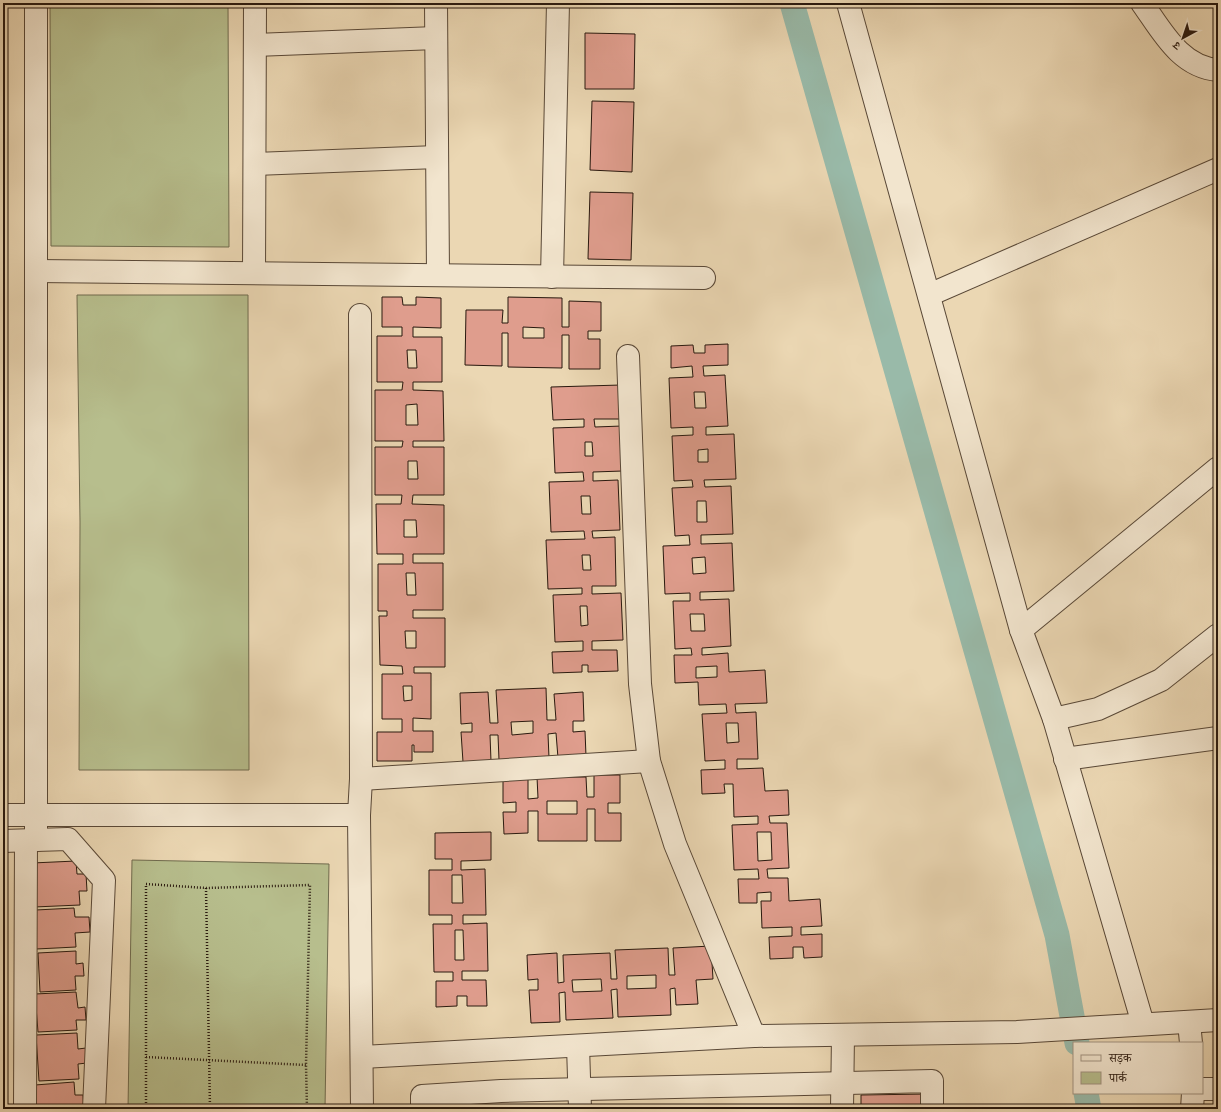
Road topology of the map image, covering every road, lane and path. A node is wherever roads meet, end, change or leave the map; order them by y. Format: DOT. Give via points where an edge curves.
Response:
graph roads {
  1 [pos="36,3"];
  2 [pos="256,3"];
  3 [pos="436,3"];
  4 [pos="558,3"];
  5 [pos="848,3"];
  6 [pos="1142,3"];
  7 [pos="436,38"];
  8 [pos="255,44"];
  9 [pos="1218,70"];
  10 [pos="437,157"];
  11 [pos="255,164"];
  12 [pos="1218,169"];
  13 [pos="36,271"];
  14 [pos="254,273"];
  15 [pos="438,275"];
  16 [pos="552,277"];
  17 [pos="704,278"];
  18 [pos="929,295"];
  19 [pos="360,315"];
  20 [pos="628,356"];
  21 [pos="1218,468"];
  22 [pos="1021,630"];
  23 [pos="1218,635"];
  24 [pos="1054,719"];
  25 [pos="1218,738"];
  26 [pos="1065,759"];
  27 [pos="649,760"];
  28 [pos="361,779"];
  29 [pos="3,815"];
  30 [pos="36,815"];
  31 [pos="359,816"];
  32 [pos="31,840"];
  33 [pos="3,841"];
  34 [pos="206,888"];
  35 [pos="1218,1020"];
  36 [pos="1188,1022"];
  37 [pos="1142,1024"];
  38 [pos="842,1035"];
  39 [pos="754,1036"];
  40 [pos="1191,1042"];
  41 [pos="578,1046"];
  42 [pos="146,1057"];
  43 [pos="362,1057"];
  44 [pos="209,1061"];
  45 [pos="306,1065"];
  46 [pos="842,1084"];
  47 [pos="1203,1089"];
  48 [pos="1218,1089"];
  49 [pos="1193,1094"];
  50 [pos="580,1099"];
  51 [pos="501,1100"];
  52 [pos="25,1109"];
  53 [pos="94,1109"];
  54 [pos="146,1109"];
  55 [pos="210,1109"];
  56 [pos="307,1109"];
  57 [pos="362,1109"];
  58 [pos="422,1109"];
  59 [pos="842,1109"];
  60 [pos="932,1109"];
  61 [pos="1192,1109"];
  1 -- 13 [label="street"];
  2 -- 8 [label="street"];
  3 -- 7 [label="street"];
  4 -- 16 [label="street"];
  5 -- 18 [label="street"];
  6 -- 9 [label="street" via="1170,43 1189,61"];
  7 -- 8 [label="street"];
  7 -- 10 [label="street"];
  8 -- 11 [label="street"];
  10 -- 11 [label="street"];
  10 -- 15 [label="street"];
  11 -- 14 [label="street"];
  12 -- 18 [label="street"];
  13 -- 14 [label="street"];
  13 -- 30 [label="street"];
  14 -- 15 [label="street"];
  15 -- 16 [label="street"];
  16 -- 17 [label="street"];
  18 -- 22 [label="street"];
  19 -- 28 [label="street"];
  20 -- 27 [label="street" via="640,684"];
  21 -- 22 [label="street"];
  22 -- 24 [label="street"];
  23 -- 24 [label="street" via="1161,680 1098,709"];
  24 -- 26 [label="street"];
  25 -- 26 [label="street"];
  26 -- 37 [label="street"];
  27 -- 28 [label="street"];
  27 -- 39 [label="street" via="675,844"];
  28 -- 31 [label="street"];
  29 -- 30 [label="street"];
  30 -- 31 [label="street"];
  30 -- 32 [label="street"];
  31 -- 43 [label="street"];
  32 -- 33 [label="street"];
  32 -- 52 [label="street"];
  32 -- 53 [label="street" via="68,839 104,880"];
  34 -- 42 [label="path" via="146,884"];
  34 -- 44 [label="path"];
  34 -- 45 [label="path" via="310,885"];
  35 -- 36 [label="street"];
  36 -- 37 [label="street"];
  36 -- 40 [label="street"];
  37 -- 38 [label="street" via="1016,1032"];
  38 -- 39 [label="street"];
  38 -- 46 [label="street"];
  39 -- 41 [label="street"];
  41 -- 43 [label="street"];
  41 -- 50 [label="street"];
  42 -- 44 [label="path"];
  42 -- 54 [label="path"];
  43 -- 57 [label="street"];
  44 -- 45 [label="path"];
  44 -- 55 [label="path"];
  45 -- 56 [label="path"];
  46 -- 50 [label="street"];
  46 -- 59 [label="street"];
  46 -- 60 [label="street" via="932,1081"];
  47 -- 48 [label="street"];
  49 -- 61 [label="street"];
  50 -- 51 [label="street"];
  51 -- 58 [label="street" via="422,1096"];
}
